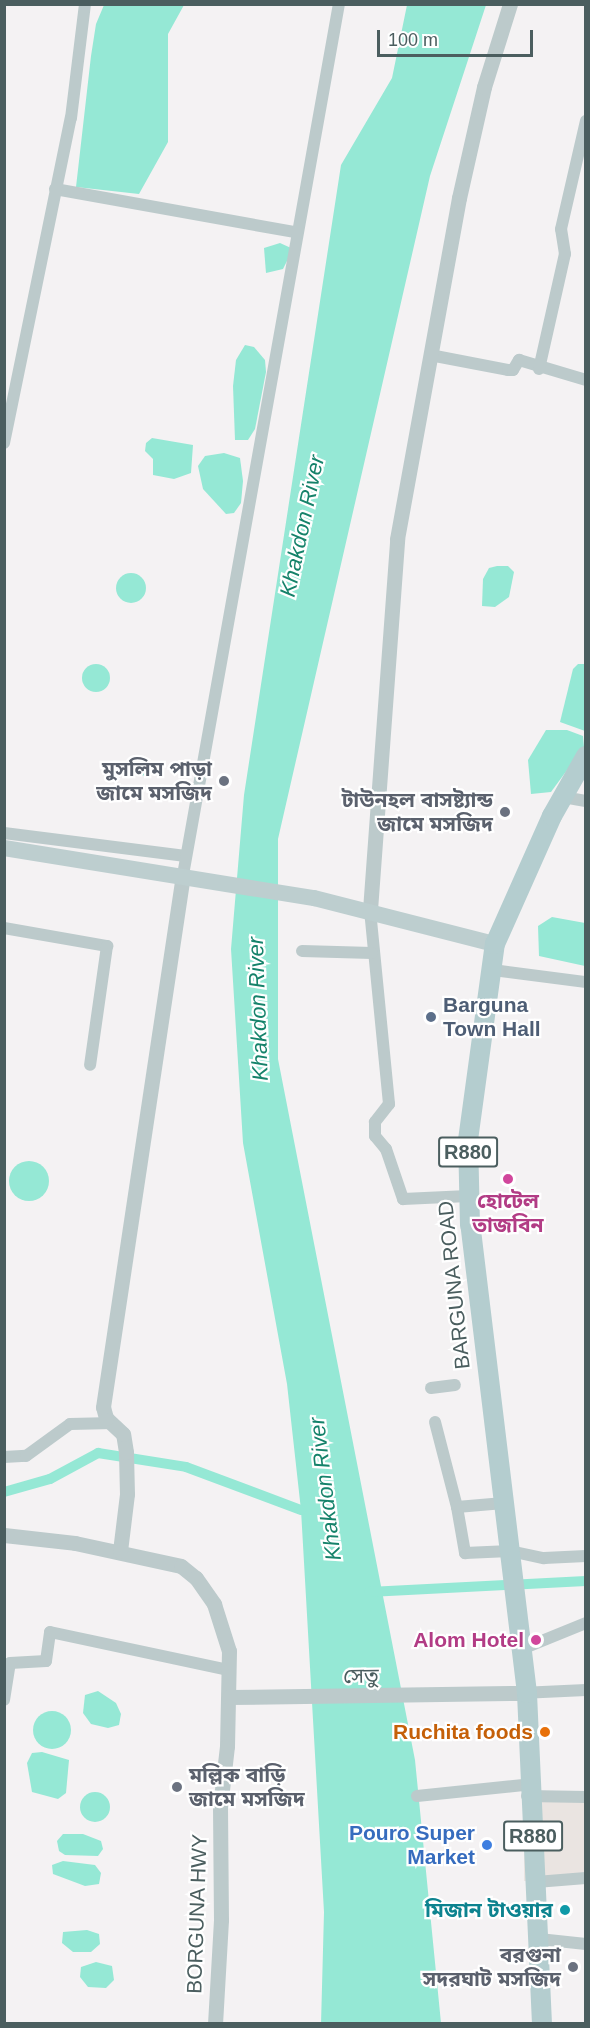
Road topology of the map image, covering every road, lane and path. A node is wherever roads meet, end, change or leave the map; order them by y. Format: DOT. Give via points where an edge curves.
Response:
graph roads {
  1 [pos="85,4"];
  2 [pos="339,4"];
  3 [pos="510,4"];
  4 [pos="585,121"];
  5 [pos="55,189"];
  6 [pos="295,232"];
  7 [pos="430,355"];
  8 [pos="539,369"];
  9 [pos="585,380"];
  10 [pos="4,443"];
  11 [pos="585,756"];
  12 [pos="563,797"];
  13 [pos="585,801"];
  14 [pos="4,833"];
  15 [pos="4,848"];
  16 [pos="186,856"];
  17 [pos="183,875"];
  18 [pos="370,910"];
  19 [pos="4,928"];
  20 [pos="495,944"];
  21 [pos="302,951"];
  22 [pos="372,953"];
  23 [pos="493,970"];
  24 [pos="585,982"];
  25 [pos="90,1065"];
  26 [pos="468,1196"];
  27 [pos="455,1385"];
  28 [pos="431,1388"];
  29 [pos="435,1422"];
  30 [pos="113,1423"];
  31 [pos="4,1457"];
  32 [pos="504,1503"];
  33 [pos="457,1507"];
  34 [pos="4,1535"];
  35 [pos="120,1551"];
  36 [pos="585,1556"];
  37 [pos="511,1559"];
  38 [pos="585,1623"];
  39 [pos="522,1649"];
  40 [pos="229,1670"];
  41 [pos="585,1690"];
  42 [pos="523,1693"];
  43 [pos="229,1697"];
  44 [pos="4,1700"];
  45 [pos="526,1792"];
  46 [pos="417,1796"];
  47 [pos="585,1797"];
  48 [pos="585,1878"];
  49 [pos="536,1882"];
  50 [pos="539,1939"];
  51 [pos="585,1944"];
  52 [pos="215,2024"];
  53 [pos="536,2024"];
  54 [pos="542,2024"];
  1 -- 5 [label="street" via="71,118"];
  2 -- 6 [label="street"];
  3 -- 7 [label="street" via="484,87 461,187"];
  4 -- 8 [label="street" via="561,229 565,254"];
  5 -- 6 [label="street"];
  5 -- 10 [label="street"];
  6 -- 16 [label="street"];
  7 -- 8 [label="street" via="508,370 513,370 519,360"];
  7 -- 18 [label="street" via="397,539"];
  8 -- 9 [label="street"];
  11 -- 12 [label="main road, BARGUNA ROAD / R880"];
  12 -- 13 [label="street"];
  12 -- 20 [label="main road, BARGUNA ROAD / R880"];
  14 -- 16 [label="street"];
  15 -- 17 [label="main road"];
  16 -- 17 [label="street"];
  17 -- 18 [label="main road"];
  17 -- 30 [label="street" via="109,1349 103,1407 106,1418"];
  18 -- 20 [label="main road"];
  18 -- 22 [label="street"];
  19 -- 25 [label="street" via="107,946"];
  20 -- 23 [label="main road, BARGUNA ROAD / R880"];
  21 -- 22 [label="street"];
  22 -- 26 [label="street" via="387,1053 388,1104 375,1122 375,1136 387,1150 403,1199"];
  23 -- 24 [label="street"];
  23 -- 26 [label="main road, BARGUNA ROAD / R880" via="470,1106"];
  26 -- 32 [label="main road, BARGUNA ROAD / R880"];
  27 -- 28 [label="street"];
  29 -- 33 [label="street"];
  30 -- 31 [label="street" via="70,1424 26,1456"];
  30 -- 35 [label="street" via="123,1434 126,1452"];
  32 -- 33 [label="street"];
  32 -- 37 [label="main road, BARGUNA ROAD / R880"];
  33 -- 37 [label="street" via="465,1553"];
  34 -- 35 [label="street, BORGUNA HWY"];
  35 -- 40 [label="street, BORGUNA HWY" via="181,1566 196,1578 214,1604 228,1639"];
  36 -- 37 [label="street"];
  37 -- 39 [label="main road, BARGUNA ROAD / R880"];
  38 -- 39 [label="street"];
  39 -- 42 [label="main road, BARGUNA ROAD / R880"];
  40 -- 43 [label="street, BORGUNA HWY"];
  40 -- 44 [label="street" via="50,1632 46,1661 10,1663"];
  41 -- 42 [label="street"];
  42 -- 43 [label="street, সেতু"];
  42 -- 45 [label="main road, BARGUNA ROAD / R880"];
  43 -- 52 [label="street, BORGUNA HWY" via="220,1799 221,1920"];
  45 -- 46 [label="street"];
  45 -- 47 [label="street"];
  45 -- 49 [label="main road, BARGUNA ROAD / R880"];
  45 -- 53 [label="main road, BARGUNA ROAD / R880"];
  48 -- 49 [label="street"];
  49 -- 50 [label="main road, BARGUNA ROAD / R880"];
  50 -- 51 [label="street"];
  50 -- 54 [label="main road, BARGUNA ROAD / R880"];
}
